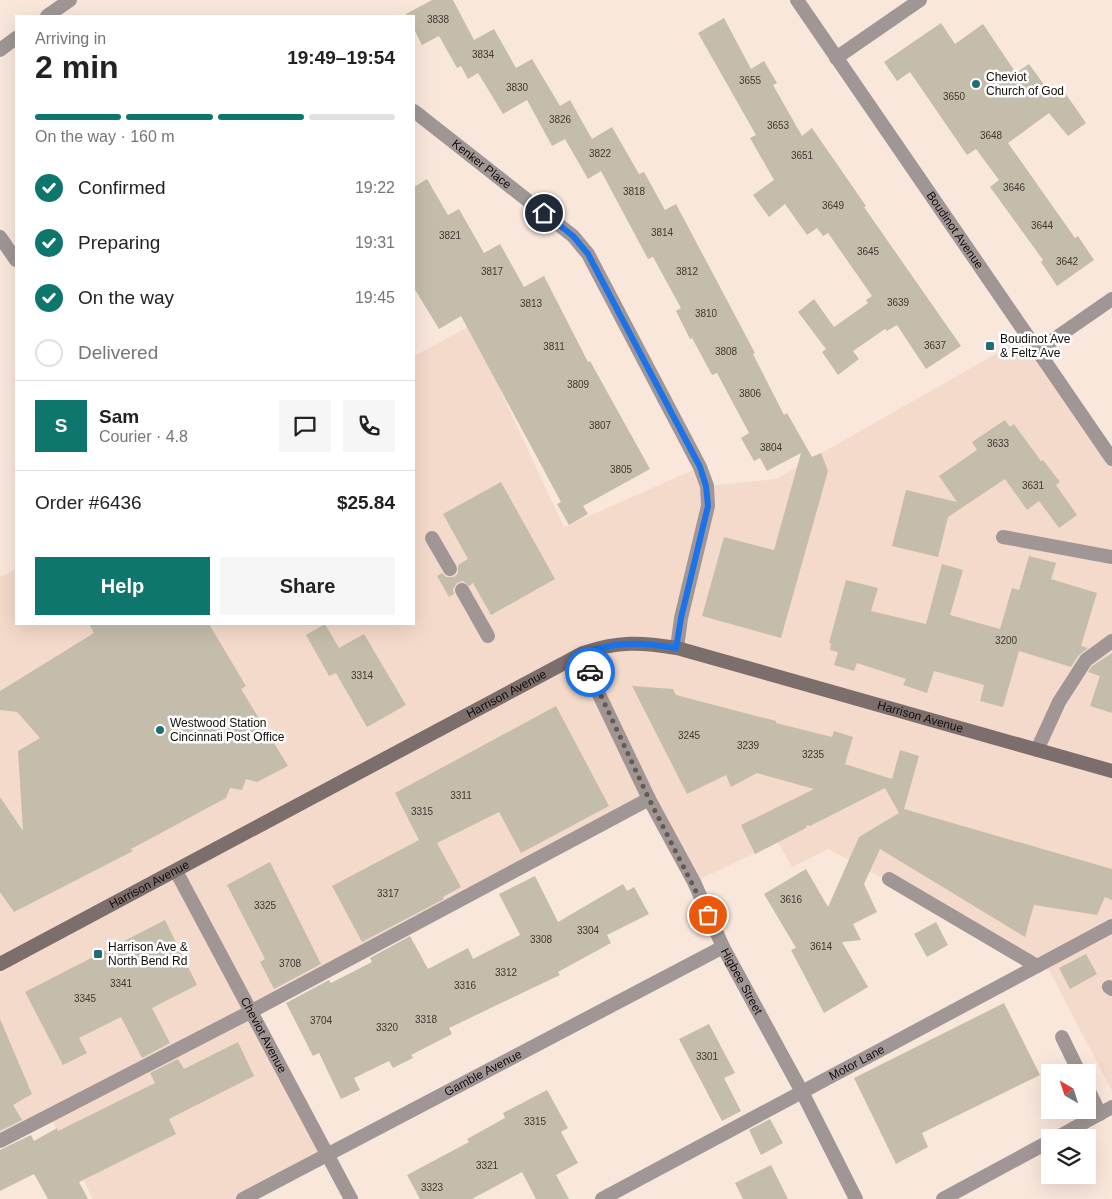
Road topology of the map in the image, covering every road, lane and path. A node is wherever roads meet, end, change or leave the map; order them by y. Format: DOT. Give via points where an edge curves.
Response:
graph roads {
  1 [pos="70,0"];
  2 [pos="796,0"];
  3 [pos="920,0"];
  4 [pos="48,15"];
  5 [pos="15,39"];
  6 [pos="0,50"];
  7 [pos="836,58"];
  8 [pos="415,112"];
  9 [pos="0,237"];
  10 [pos="15,259"];
  11 [pos="1112,299"];
  12 [pos="1037,351"];
  13 [pos="1112,459"];
  14 [pos="1003,537"];
  15 [pos="432,538"];
  16 [pos="1112,557"];
  17 [pos="450,570"];
  18 [pos="462,590"];
  19 [pos="488,636"];
  20 [pos="1112,640"];
  21 [pos="676,648"];
  22 [pos="583,653"];
  23 [pos="1037,750"];
  24 [pos="1112,771"];
  25 [pos="649,799"];
  26 [pos="176,871"];
  27 [pos="889,879"];
  28 [pos="1112,926"];
  29 [pos="723,947"];
  30 [pos="0,964"];
  31 [pos="1036,966"];
  32 [pos="252,1011"];
  33 [pos="1062,1037"];
  34 [pos="1075,1064"];
  35 [pos="802,1092"];
  36 [pos="1096,1099"];
  37 [pos="1106,1111"];
  38 [pos="1073,1129"];
  39 [pos="0,1141"];
  40 [pos="1041,1146"];
  41 [pos="328,1154"];
  42 [pos="243,1199"];
  43 [pos="351,1199"];
  44 [pos="602,1199"];
  45 [pos="856,1199"];
  46 [pos="943,1199"];
  1 -- 4 [label="street"];
  2 -- 7 [label="street, Boudinot Avenue"];
  3 -- 7 [label="street"];
  5 -- 6 [label="street"];
  7 -- 12 [label="street, Boudinot Avenue"];
  8 -- 21 [label="street, Kenker Place" via="573,236 588,254 700,467 708,506"];
  9 -- 10 [label="street"];
  11 -- 12 [label="street"];
  12 -- 13 [label="street, Boudinot Avenue"];
  14 -- 16 [label="street"];
  15 -- 17 [label="street"];
  18 -- 19 [label="street"];
  20 -- 23 [label="street" via="1086,660 1059,702"];
  21 -- 22 [label="main road, Harrison Avenue" via="645,642 624,643"];
  21 -- 23 [label="main road, Harrison Avenue"];
  22 -- 25 [label="street, Higbee Street" via="595,686"];
  22 -- 26 [label="main road, Harrison Avenue"];
  23 -- 24 [label="main road, Harrison Avenue"];
  25 -- 29 [label="street, Higbee Street" via="694,882"];
  25 -- 32 [label="street"];
  26 -- 30 [label="main road, Harrison Avenue"];
  26 -- 32 [label="street, Cheviot Avenue"];
  27 -- 31 [label="street"];
  28 -- 31 [label="street, Motor Lane"];
  29 -- 35 [label="street, Higbee Street"];
  29 -- 41 [label="street, Gamble Avenue"];
  31 -- 35 [label="street, Motor Lane"];
  32 -- 39 [label="street"];
  32 -- 41 [label="street, Cheviot Avenue"];
  33 -- 34 [label="street"];
  35 -- 44 [label="street, Motor Lane"];
  35 -- 45 [label="street, Higbee Street"];
  36 -- 37 [label="street"];
  37 -- 38 [label="street"];
  40 -- 46 [label="street"];
  41 -- 42 [label="street, Gamble Avenue"];
  41 -- 43 [label="street, Cheviot Avenue"];
}
